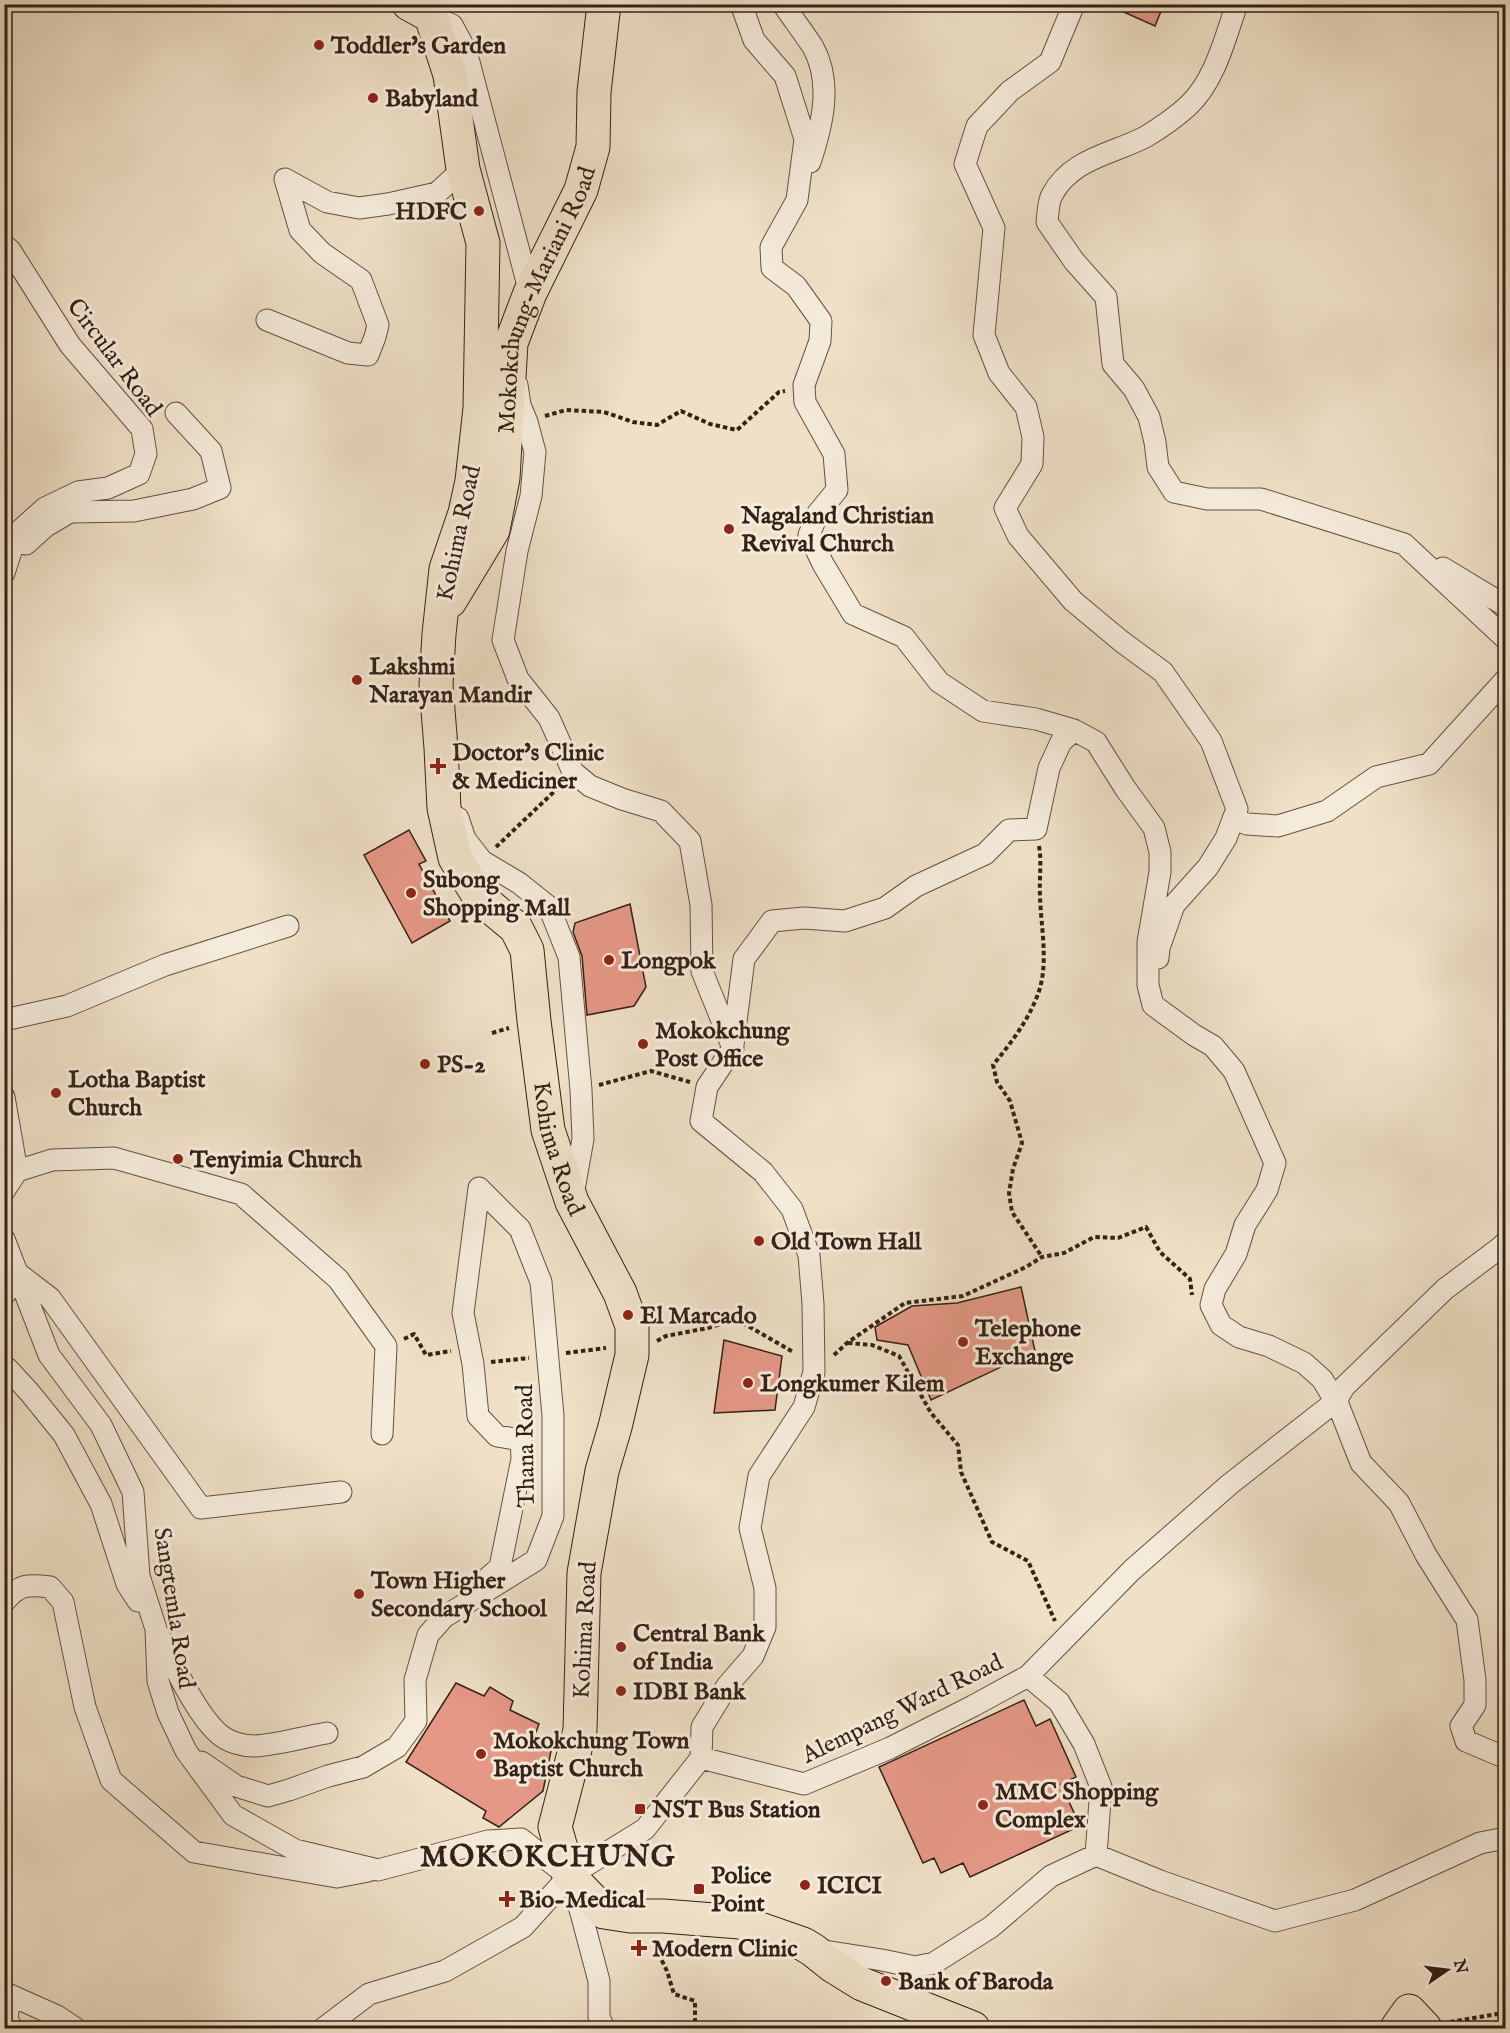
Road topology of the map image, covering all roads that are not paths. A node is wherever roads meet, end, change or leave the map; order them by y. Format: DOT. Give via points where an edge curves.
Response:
graph roads {
  1 [pos="604,4"];
  2 [pos="741,4"];
  3 [pos="783,4"];
  4 [pos="1074,4"];
  5 [pos="1237,4"];
  6 [pos="422,8"];
  7 [pos="464,169"];
  8 [pos="797,200"];
  9 [pos="6,242"];
  10 [pos="530,292"];
  11 [pos="267,320"];
  12 [pos="511,343"];
  13 [pos="176,413"];
  14 [pos="1404,544"];
  15 [pos="6,568"];
  16 [pos="1506,606"];
  17 [pos="441,616"];
  18 [pos="1506,639"];
  19 [pos="1506,679"];
  20 [pos="1074,730"];
  21 [pos="443,772"];
  22 [pos="1233,819"];
  23 [pos="288,926"];
  24 [pos="1153,1005"];
  25 [pos="4,1020"];
  26 [pos="733,1048"];
  27 [pos="4,1097"];
  28 [pos="17,1172"];
  29 [pos="4,1191"];
  30 [pos="572,1202"];
  31 [pos="4,1239"];
  32 [pos="1506,1242"];
  33 [pos="20,1275"];
  34 [pos="4,1295"];
  35 [pos="4,1368"];
  36 [pos="1336,1401"];
  37 [pos="382,1434"];
  38 [pos="341,1492"];
  39 [pos="4,1602"];
  40 [pos="444,1617"];
  41 [pos="156,1629"];
  42 [pos="1028,1676"];
  43 [pos="327,1733"];
  44 [pos="186,1751"];
  45 [pos="701,1758"];
  46 [pos="1506,1758"];
  47 [pos="1506,1838"];
  48 [pos="1096,1855"];
  49 [pos="378,1870"];
  50 [pos="569,1876"];
  51 [pos="813,1950"];
  52 [pos="7,1995"];
  53 [pos="1437,2025"];
  54 [pos="12,2028"];
  55 [pos="75,2028"];
  56 [pos="324,2028"];
  57 [pos="604,2028"];
  58 [pos="973,2028"];
  59 [pos="1397,2028"];
  1 -- 10 [label="highway, Mokokchung-Mariani Road" via="594,92 593,147 581,190"];
  2 -- 8 [label="street" via="754,40 785,76 805,139"];
  3 -- 8 [label="street" via="814,50 824,81 819,135"];
  4 -- 22 [label="street" via="1050,62 1010,91 977,126 965,164 994,228 984,335 999,373 1026,407 1033,437 1032,464 1005,508 1018,536 1072,601 1162,672 1211,741 1237,808"];
  5 -- 14 [label="street" via="1220,53 1206,82 1188,106 1146,136 1068,173 1051,196 1047,222 1106,297 1113,364 1134,389 1149,417 1158,468 1174,492 1207,499 1262,499"];
  6 -- 7 [label="highway, Kohima Road" via="450,75"];
  6 -- 10 [label="street" via="452,25 466,51"];
  7 -- 11 [label="street" via="437,192 359,208 327,202 285,179 300,230 322,253 361,279 378,325 368,355 348,353"];
  7 -- 17 [label="highway, Kohima Road" via="483,243 480,408 472,481 446,569"];
  8 -- 20 [label="street" via="771,247 772,268 796,286 821,321 820,341 804,385 805,402 834,453 837,490 818,513 809,535 823,564 853,614 904,637 939,682 983,711 1036,719"];
  9 -- 15 [label="street, Circular Road" via="70,345 142,429 146,454 139,474 108,488 78,492 45,508 17,533"];
  10 -- 12 [label="highway, Mokokchung-Mariani Road"];
  12 -- 17 [label="highway, Mokokchung-Mariani Road" via="503,478 492,530"];
  12 -- 26 [label="street" via="520,405 535,452 531,496 517,551 503,640 518,679 549,718 573,772 590,786 661,811 690,841 701,904 702,971"];
  13 -- 15 [label="street" via="211,452 220,488 193,499 134,511 70,512 46,526"];
  14 -- 16 [label="street"];
  14 -- 18 [label="street"];
  17 -- 21 [label="highway, Kohima Road" via="436,685"];
  19 -- 22 [label="street" via="1429,764 1376,777 1327,811 1278,826"];
  20 -- 24 [label="street" via="1096,742 1154,828 1160,872 1148,942 1148,985"];
  20 -- 26 [label="street" via="1061,741 1049,768 1036,829 1009,830 985,854 916,886 885,908 845,921 772,921 744,959"];
  21 -- 30 [label="highway, Kohima Road" via="444,808 455,858 480,898 516,928 527,950 548,1130"];
  21 -- 30 [label="street" via="465,839 482,861 549,907 568,957 584,1139"];
  22 -- 24 [label="street" via="1208,867 1174,905 1158,948"];
  23 -- 25 [label="street" via="165,965 67,1006"];
  24 -- 36 [label="street" via="1213,1046 1234,1071 1275,1162 1267,1190 1245,1226 1211,1305 1221,1325 1239,1337 1304,1363 1322,1379"];
  26 -- 45 [label="street" via="707,1087 701,1122 763,1172 792,1209 809,1255 814,1372 804,1407 759,1476 750,1528 765,1588 765,1627 753,1656 727,1686 702,1727"];
  27 -- 28 [label="street"];
  28 -- 29 [label="street"];
  28 -- 37 [label="street" via="52,1160 114,1158 241,1194 338,1279 386,1346"];
  30 -- 50 [label="highway, Kohima Road" via="620,1293 632,1326 632,1355 602,1471 584,1573 580,1730 555,1827"];
  31 -- 33 [label="street, Sangtemla Road"];
  32 -- 36 [label="street" via="1432,1302 1344,1387"];
  33 -- 34 [label="street"];
  33 -- 38 [label="street" via="50,1298 201,1508"];
  33 -- 41 [label="street, Sangtemla Road" via="49,1355 101,1425 132,1491 139,1576"];
  35 -- 41 [label="street" via="64,1435 101,1504 127,1584"];
  36 -- 42 [label="street" via="1230,1484 1132,1569"];
  36 -- 46 [label="street" via="1361,1463 1398,1503 1467,1620 1475,1680 1474,1705 1461,1726 1466,1741"];
  39 -- 49 [label="street" via="14,1591 30,1584 50,1587 63,1602 85,1707 111,1780 194,1852 337,1877"];
  40 -- 40 [label="street, Thana Road" via="536,1560 553,1516 553,1416 541,1282 520,1228 479,1188 463,1313 478,1416 497,1436 521,1440 522,1459 500,1567"];
  40 -- 44 [label="street, Thana Road" via="428,1635 415,1680 416,1721 397,1747 363,1767 268,1796 236,1786"];
  41 -- 43 [label="street" via="180,1678 207,1720 232,1742 253,1746"];
  41 -- 44 [label="street, Sangtemla Road" via="158,1681"];
  42 -- 45 [label="street, Alempang Ward Road" via="890,1748 804,1784"];
  42 -- 48 [label="street, Alempang Ward Road" via="1059,1702 1084,1744 1101,1787"];
  44 -- 49 [label="street, Sangtemla Road" via="233,1815 295,1850"];
  45 -- 50 [label="street" via="645,1829"];
  47 -- 48 [label="street" via="1480,1843 1355,1900 1275,1921"];
  48 -- 51 [label="street" via="1051,1876 991,1927 934,1963 915,1967"];
  49 -- 50 [label="street, Sangtemla Road" via="488,1841 521,1839"];
  50 -- 51 [label="highway, Kohima Road" via="604,1912 740,1922"];
  50 -- 56 [label="street" via="523,1927 444,1971 369,1994"];
  50 -- 57 [label="street" via="599,1981 599,2017"];
  51 -- 58 [label="highway, Kohima Road" via="862,1984"];
  52 -- 54 [label="street" via="7,2019"];
  52 -- 55 [label="street"];
  53 -- 59 [label="highway" via="1409,2011"];
}
